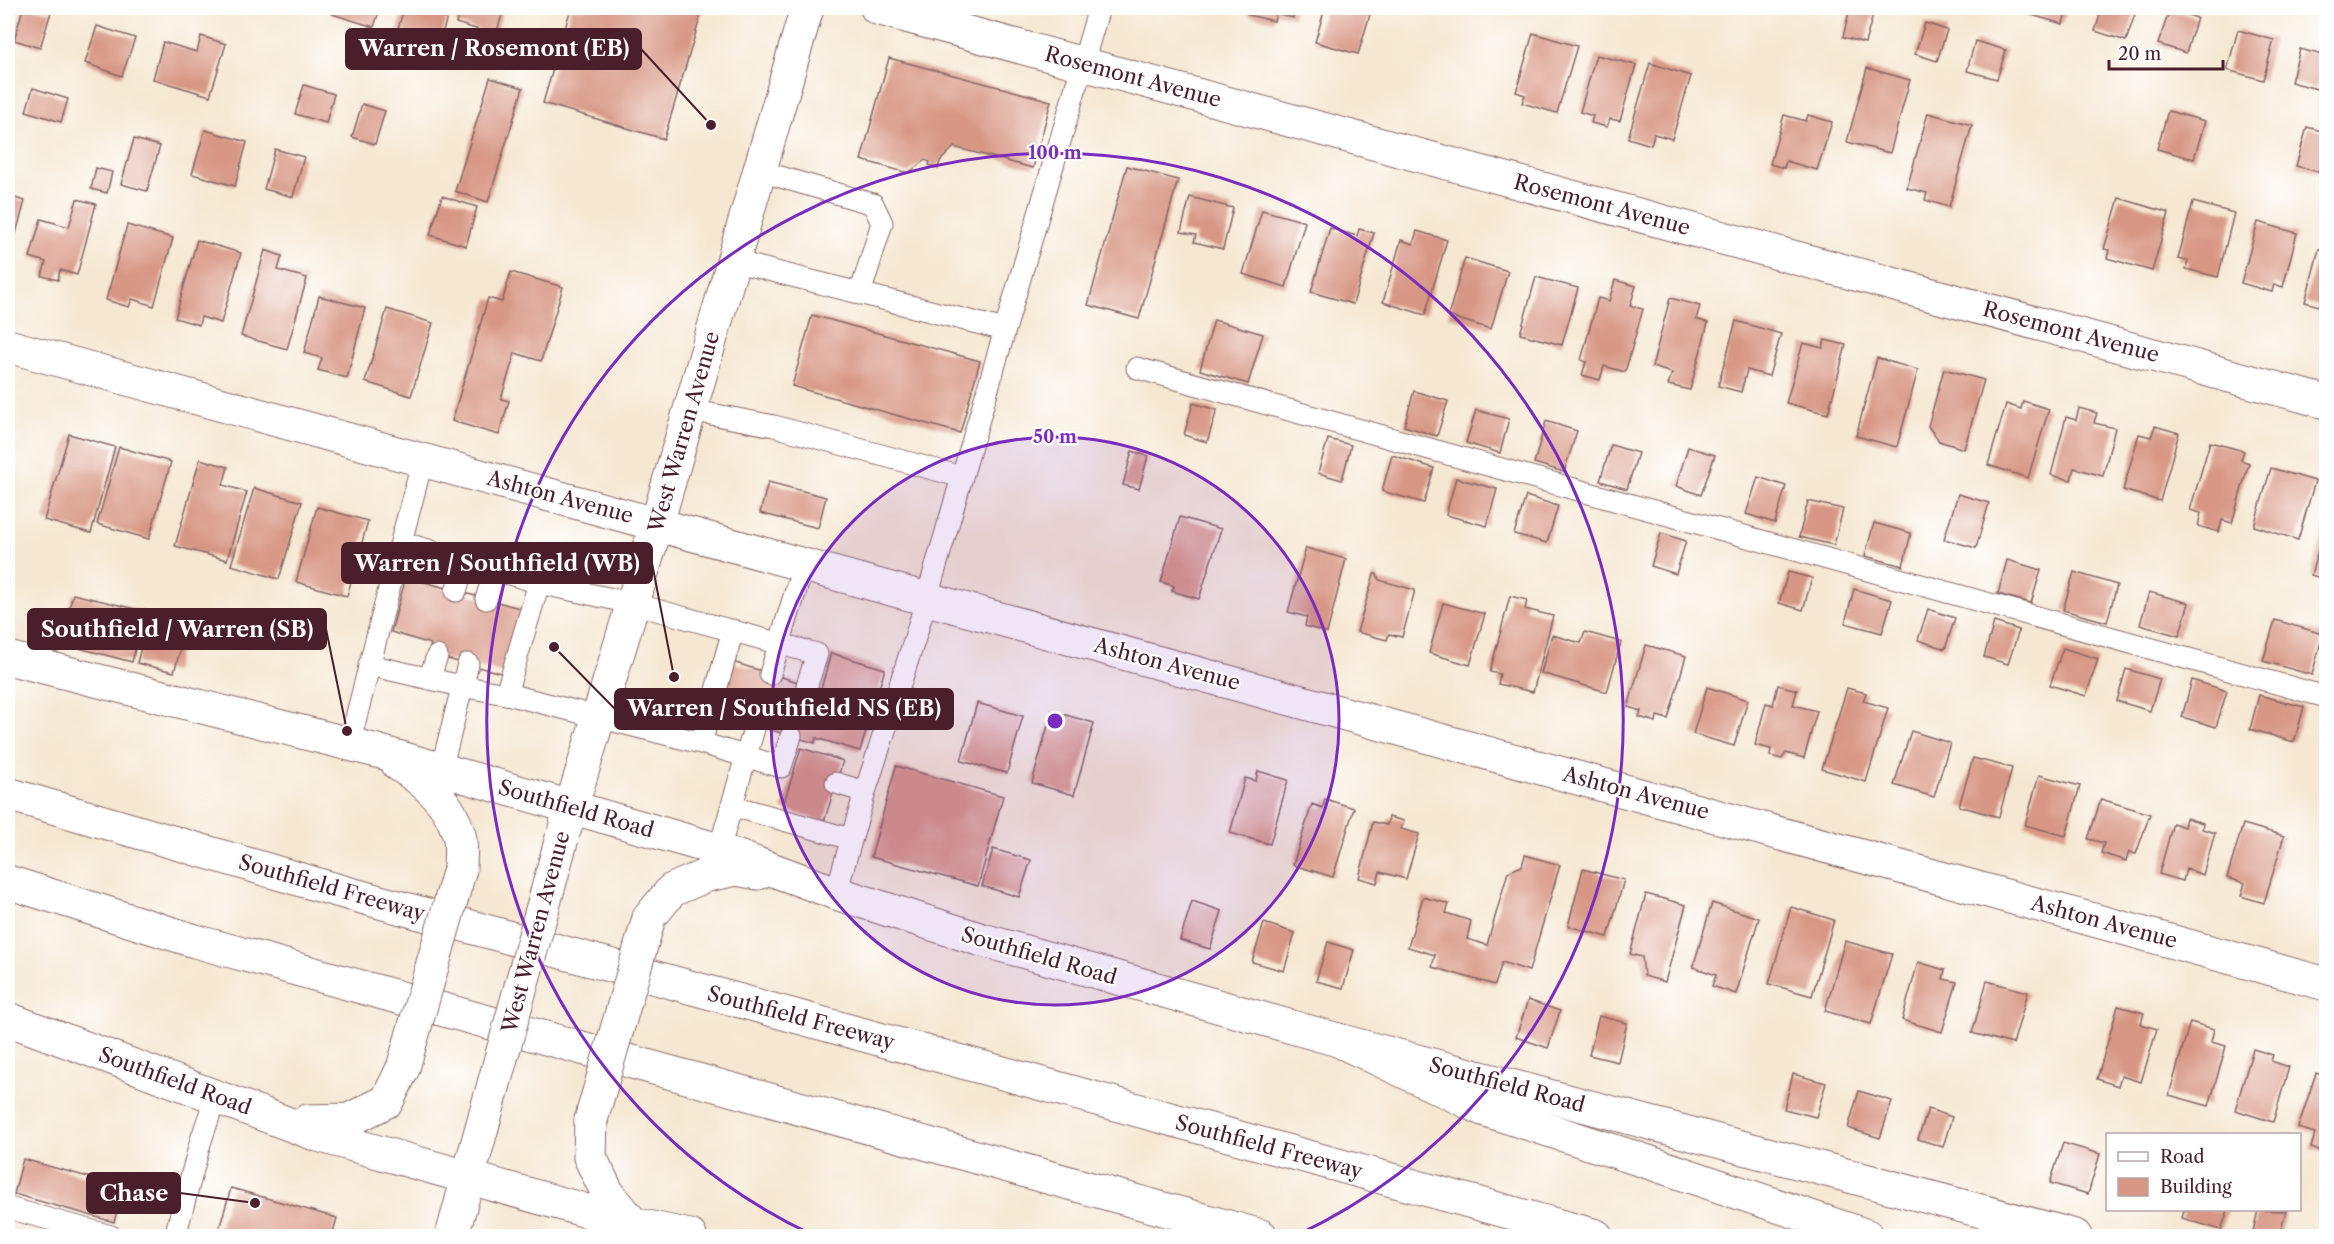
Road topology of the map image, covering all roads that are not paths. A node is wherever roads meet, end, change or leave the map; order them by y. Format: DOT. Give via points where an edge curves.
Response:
graph roads {
  1 [pos="807,8"];
  2 [pos="877,8"];
  3 [pos="1099,8"];
  4 [pos="942,16"];
  5 [pos="1083,63"];
  6 [pos="760,171"];
  7 [pos="733,261"];
  8 [pos="860,294"];
  9 [pos="1005,330"];
  10 [pos="8,346"];
  11 [pos="1137,368"];
  12 [pos="2326,402"];
  13 [pos="690,410"];
  14 [pos="423,459"];
  15 [pos="962,477"];
  16 [pos="657,524"];
  17 [pos="400,542"];
  18 [pos="465,561"];
  19 [pos="804,564"];
  20 [pos="495,571"];
  21 [pos="538,583"];
  22 [pos="456,591"];
  23 [pos="927,598"];
  24 [pos="486,599"];
  25 [pos="631,603"];
  26 [pos="733,630"];
  27 [pos="780,642"];
  28 [pos="436,656"];
  29 [pos="8,658"];
  30 [pos="369,664"];
  31 [pos="468,664"];
  32 [pos="770,674"];
  33 [pos="429,679"];
  34 [pos="807,685"];
  35 [pos="461,686"];
  36 [pos="506,694"];
  37 [pos="2326,697"];
  38 [pos="598,716"];
  39 [pos="755,725"];
  40 [pos="791,736"];
  41 [pos="701,743"];
  42 [pos="363,748"];
  43 [pos="746,756"];
  44 [pos="441,770"];
  45 [pos="836,783"];
  46 [pos="865,792"];
  47 [pos="8,794"];
  48 [pos="733,806"];
  49 [pos="566,823"];
  50 [pos="851,839"];
  51 [pos="720,850"];
  52 [pos="804,881"];
  53 [pos="8,882"];
  54 [pos="836,893"];
  55 [pos="2326,984"];
  56 [pos="8,1019"];
  57 [pos="1338,1041"];
  58 [pos="216,1096"];
  59 [pos="284,1122"];
  60 [pos="468,1178"];
  61 [pos="8,1208"];
  62 [pos="647,1230"];
  63 [pos="111,1236"];
  64 [pos="175,1236"];
  65 [pos="452,1236"];
  66 [pos="690,1236"];
  67 [pos="1261,1236"];
  68 [pos="1596,1236"];
  69 [pos="1867,1236"];
  70 [pos="2075,1236"];
  1 -- 6 [label="main road, West Warren Avenue"];
  2 -- 4 [label="main road, Rosemont Avenue"];
  3 -- 5 [label="lane"];
  4 -- 5 [label="main road, Rosemont Avenue"];
  5 -- 9 [label="lane"];
  5 -- 12 [label="main road, Rosemont Avenue"];
  6 -- 7 [label="main road, West Warren Avenue"];
  6 -- 8 [label="lane" via="873,204 882,223"];
  7 -- 8 [label="lane"];
  7 -- 13 [label="main road, West Warren Avenue"];
  8 -- 9 [label="lane"];
  9 -- 15 [label="lane"];
  10 -- 14 [label="main road, Ashton Avenue"];
  11 -- 37 [label="lane"];
  13 -- 15 [label="lane" via="774,426"];
  13 -- 16 [label="main road, West Warren Avenue"];
  14 -- 16 [label="main road, Ashton Avenue"];
  14 -- 17 [label="lane"];
  15 -- 23 [label="lane"];
  16 -- 19 [label="main road, Ashton Avenue"];
  16 -- 25 [label="main road, West Warren Avenue"];
  17 -- 18 [label="lane"];
  17 -- 30 [label="lane"];
  18 -- 20 [label="lane"];
  18 -- 22 [label="lane"];
  19 -- 23 [label="main road, Ashton Avenue"];
  19 -- 27 [label="lane"];
  20 -- 21 [label="lane"];
  20 -- 24 [label="lane"];
  21 -- 25 [label="lane"];
  21 -- 36 [label="lane"];
  23 -- 46 [label="lane"];
  23 -- 55 [label="main road, Ashton Avenue"];
  25 -- 26 [label="lane"];
  25 -- 38 [label="main road, West Warren Avenue"];
  26 -- 27 [label="lane"];
  26 -- 41 [label="lane"];
  27 -- 32 [label="lane"];
  27 -- 34 [label="lane" via="817,654"];
  28 -- 33 [label="lane"];
  29 -- 42 [label="main road, Southfield Road"];
  30 -- 33 [label="lane"];
  30 -- 42 [label="lane"];
  31 -- 35 [label="lane"];
  33 -- 35 [label="lane"];
  35 -- 36 [label="lane"];
  35 -- 44 [label="lane"];
  36 -- 38 [label="lane"];
  38 -- 41 [label="lane"];
  38 -- 49 [label="main road, West Warren Avenue"];
  39 -- 43 [label="lane"];
  40 -- 43 [label="lane" via="788,769"];
  41 -- 43 [label="lane"];
  42 -- 44 [label="main road, Southfield Road"];
  42 -- 59 [label="main road, bridge" via="416,776 443,800 460,836 460,869 403,1068 387,1101 349,1120"];
  43 -- 48 [label="lane"];
  44 -- 49 [label="main road, Southfield Road"];
  45 -- 46 [label="lane"];
  46 -- 50 [label="lane"];
  47 -- 68 [label="main road, Southfield Freeway" via="336,890"];
  48 -- 50 [label="lane"];
  48 -- 51 [label="lane"];
  49 -- 51 [label="main road, Southfield Road"];
  49 -- 60 [label="main road, West Warren Avenue, bridge"];
  50 -- 54 [label="lane"];
  51 -- 52 [label="main road, Southfield Road"];
  52 -- 54 [label="main road, Southfield Road"];
  52 -- 62 [label="main road, bridge" via="736,869 707,875 672,890 649,918 591,1120 590,1157 607,1192"];
  53 -- 67 [label="main road" via="195,941"];
  54 -- 57 [label="main road, Southfield Road" via="979,939"];
  56 -- 58 [label="main road, Southfield Road"];
  57 -- 69 [label="main road" via="1483,1109"];
  57 -- 70 [label="main road, Southfield Road"];
  58 -- 59 [label="main road, Southfield Road"];
  58 -- 64 [label="lane"];
  59 -- 60 [label="main road, Southfield Road"];
  60 -- 62 [label="main road, Southfield Road"];
  60 -- 65 [label="main road, West Warren Avenue"];
  61 -- 63 [label="lane"];
  62 -- 66 [label="main road, Southfield Road"];
}
